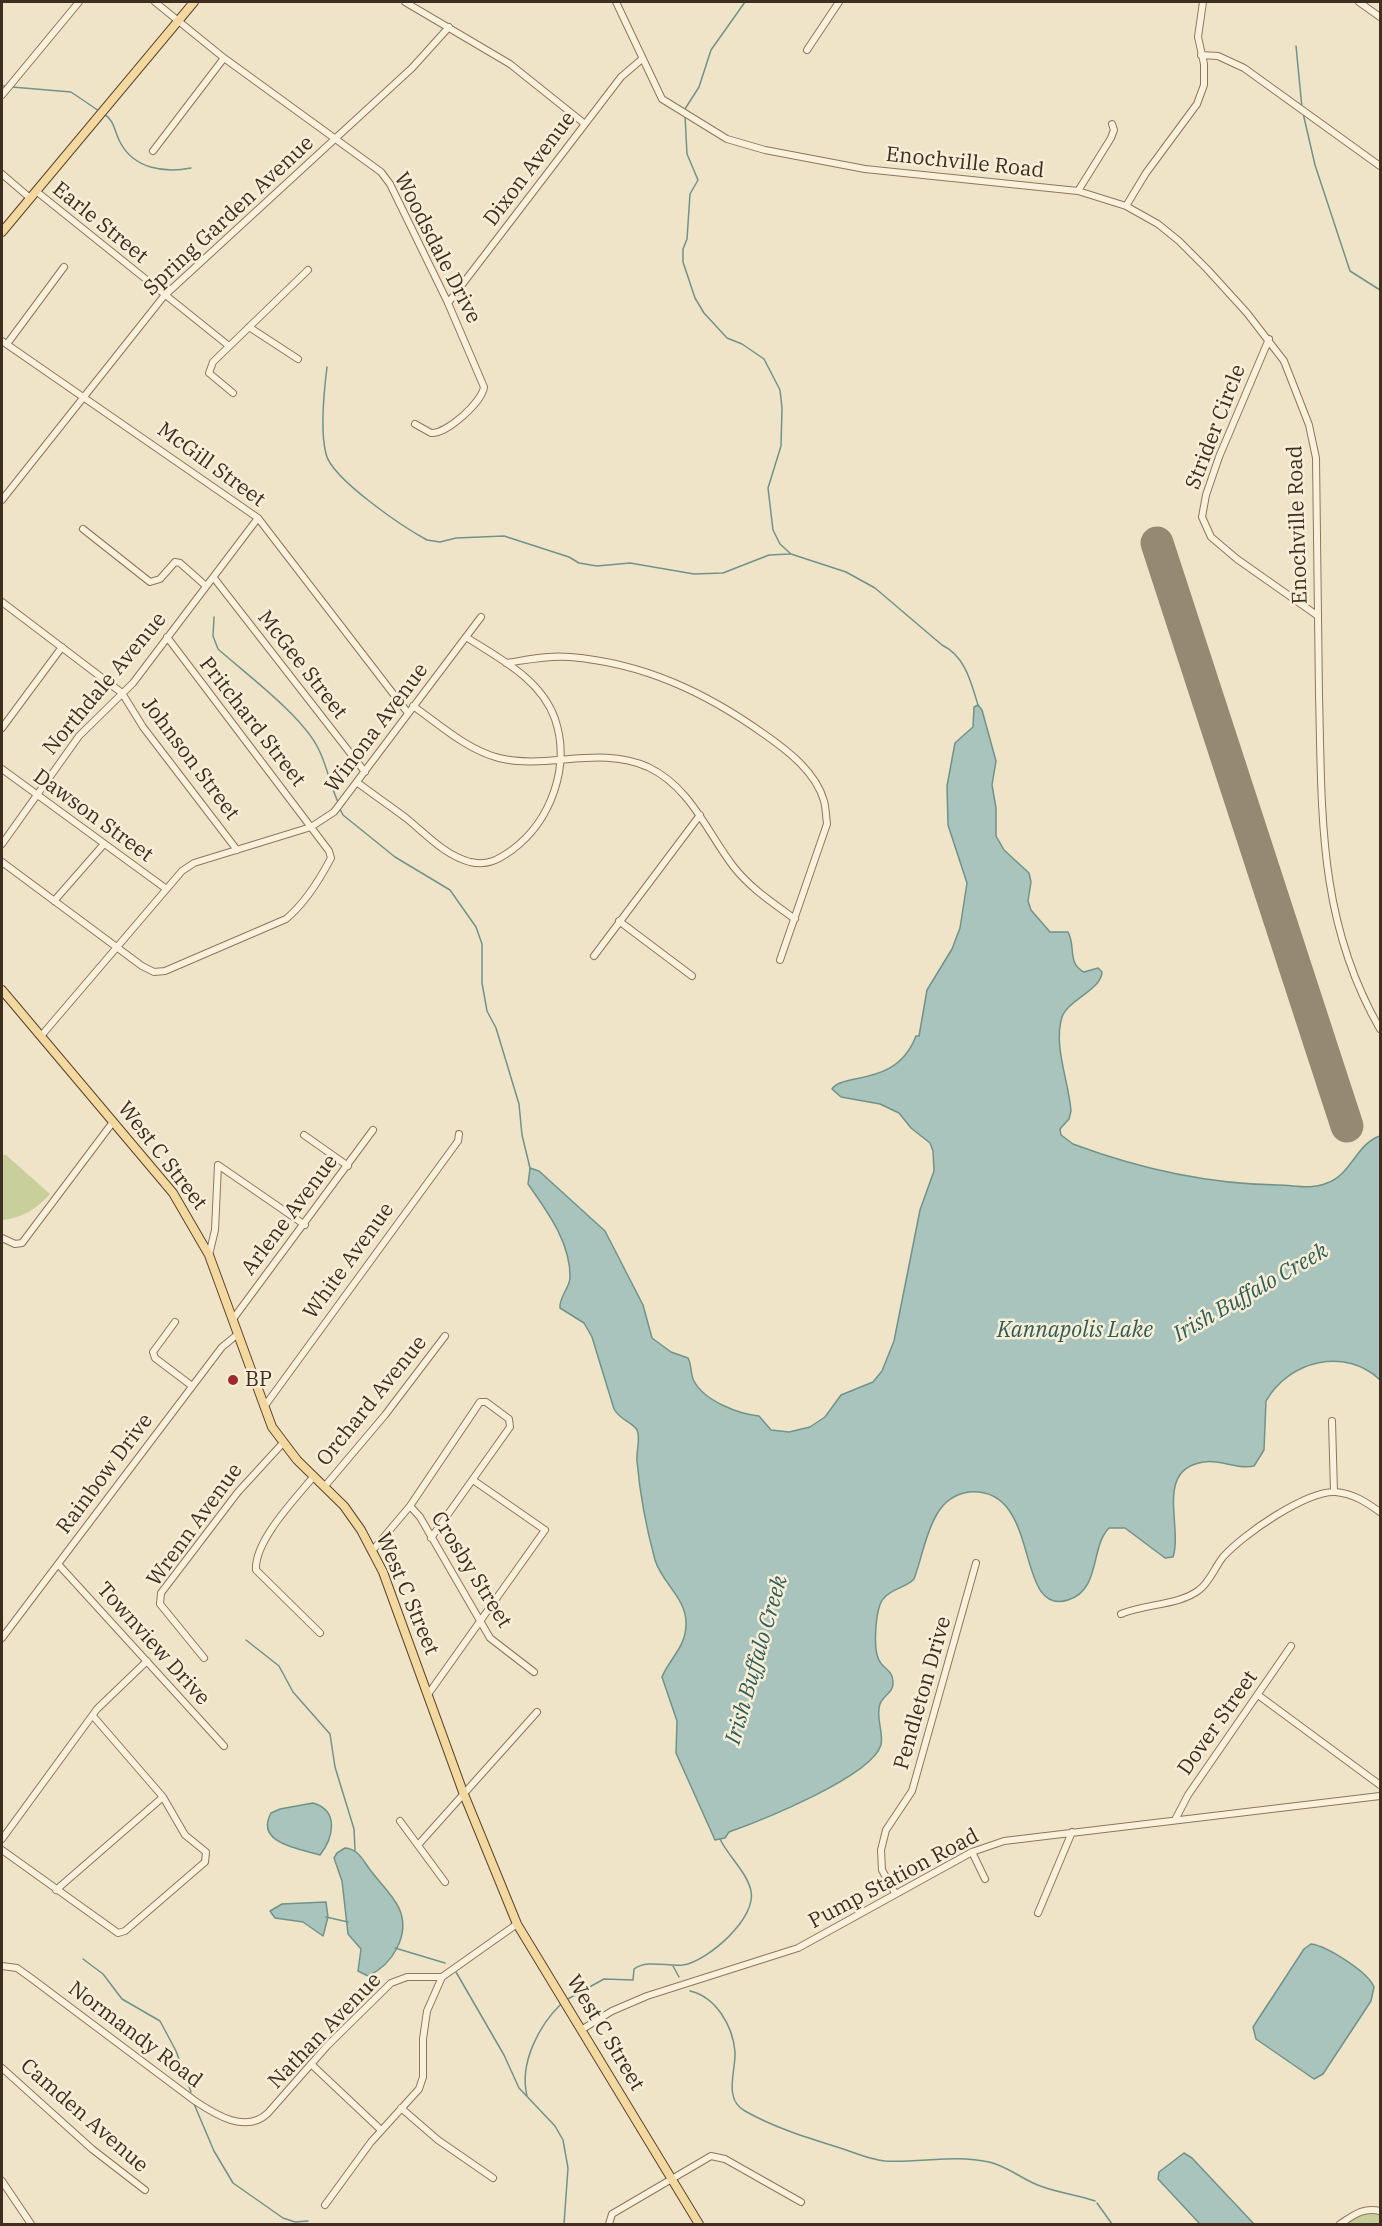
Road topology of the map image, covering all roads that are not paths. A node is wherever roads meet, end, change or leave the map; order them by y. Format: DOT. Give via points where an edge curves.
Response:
graph roads {
  1 [pos="79,2"];
  2 [pos="155,2"];
  3 [pos="194,2"];
  4 [pos="405,2"];
  5 [pos="616,2"];
  6 [pos="839,2"];
  7 [pos="1203,2"];
  8 [pos="1359,2"];
  9 [pos="1380,17"];
  10 [pos="178,21"];
  11 [pos="449,27"];
  12 [pos="807,50"];
  13 [pos="1202,55"];
  14 [pos="224,58"];
  15 [pos="642,59"];
  16 [pos="2,95"];
  17 [pos="585,124"];
  18 [pos="1112,124"];
  19 [pos="336,138"];
  20 [pos="153,151"];
  21 [pos="1380,166"];
  22 [pos="2,174"];
  23 [pos="1078,191"];
  24 [pos="33,195"];
  25 [pos="1126,206"];
  26 [pos="2,232"];
  27 [pos="64,267"];
  28 [pos="308,270"];
  29 [pos="164,296"];
  30 [pos="448,303"];
  31 [pos="249,327"];
  32 [pos="1269,339"];
  33 [pos="4,342"];
  34 [pos="229,346"];
  35 [pos="298,359"];
  36 [pos="233,393"];
  37 [pos="84,396"];
  38 [pos="415,424"];
  39 [pos="2,500"];
  40 [pos="258,518"];
  41 [pos="84,529"];
  42 [pos="214,578"];
  43 [pos="206,586"];
  44 [pos="2,602"];
  45 [pos="1318,616"];
  46 [pos="481,617"];
  47 [pos="167,637"];
  48 [pos="466,637"];
  49 [pos="62,647"];
  50 [pos="506,663"];
  51 [pos="122,693"];
  52 [pos="413,706"];
  53 [pos="408,713"];
  54 [pos="2,728"];
  55 [pos="561,760"];
  56 [pos="2,769"];
  57 [pos="365,772"];
  58 [pos="358,783"];
  59 [pos="37,796"];
  60 [pos="700,815"];
  61 [pos="311,827"];
  62 [pos="104,843"];
  63 [pos="2,844"];
  64 [pos="237,850"];
  65 [pos="2,862"];
  66 [pos="165,888"];
  67 [pos="54,901"];
  68 [pos="795,919"];
  69 [pos="619,921"];
  70 [pos="117,947"];
  71 [pos="594,956"];
  72 [pos="780,960"];
  73 [pos="692,976"];
  74 [pos="2,990"];
  75 [pos="1380,1029"];
  76 [pos="41,1036"];
  77 [pos="113,1122"];
  78 [pos="373,1130"];
  79 [pos="459,1134"];
  80 [pos="304,1135"];
  81 [pos="348,1166"];
  82 [pos="305,1225"];
  83 [pos="2,1238"];
  84 [pos="209,1255"];
  85 [pos="233,1318"];
  86 [pos="175,1322"];
  87 [pos="238,1334"];
  88 [pos="445,1336"];
  89 [pos="192,1386"];
  90 [pos="264,1408"];
  91 [pos="1332,1421"];
  92 [pos="282,1444"];
  93 [pos="314,1476"];
  94 [pos="473,1480"];
  95 [pos="325,1486"];
  96 [pos="1334,1492"];
  97 [pos="410,1506"];
  98 [pos="1380,1512"];
  99 [pos="431,1538"];
  100 [pos="372,1551"];
  101 [pos="976,1563"];
  102 [pos="58,1564"];
  103 [pos="1121,1614"];
  104 [pos="479,1622"];
  105 [pos="320,1633"];
  106 [pos="2,1638"];
  107 [pos="1292,1646"];
  108 [pos="204,1658"];
  109 [pos="147,1661"];
  110 [pos="534,1672"];
  111 [pos="429,1693"];
  112 [pos="1258,1695"];
  113 [pos="537,1712"];
  114 [pos="93,1716"];
  115 [pos="224,1746"];
  116 [pos="1380,1785"];
  117 [pos="464,1792"];
  118 [pos="1380,1796"];
  119 [pos="163,1797"];
  120 [pos="1175,1820"];
  121 [pos="400,1821"];
  122 [pos="1072,1832"];
  123 [pos="2,1839"];
  124 [pos="418,1845"];
  125 [pos="2,1850"];
  126 [pos="972,1852"];
  127 [pos="985,1879"];
  128 [pos="445,1882"];
  129 [pos="56,1890"];
  130 [pos="896,1893"];
  131 [pos="1038,1913"];
  132 [pos="518,1924"];
  133 [pos="2,1966"];
  134 [pos="442,1977"];
  135 [pos="581,2030"];
  136 [pos="311,2064"];
  137 [pos="2,2068"];
  138 [pos="401,2108"];
  139 [pos="254,2122"];
  140 [pos="381,2130"];
  141 [pos="494,2178"];
  142 [pos="671,2180"];
  143 [pos="2,2181"];
  144 [pos="145,2190"];
  145 [pos="801,2202"];
  146 [pos="325,2205"];
  147 [pos="1380,2211"];
  148 [pos="31,2224"];
  149 [pos="609,2224"];
  150 [pos="699,2224"];
  151 [pos="1340,2224"];
  1 -- 16 [label="street"];
  2 -- 10 [label="street, Woodsdale Drive"];
  3 -- 10 [label="main road"];
  4 -- 11 [label="street"];
  5 -- 15 [label="street, Enochville Road"];
  6 -- 12 [label="street"];
  7 -- 13 [label="street" via="1198,37"];
  8 -- 9 [label="street"];
  10 -- 14 [label="street, Woodsdale Drive"];
  10 -- 24 [label="main road"];
  11 -- 17 [label="street" via="510,64"];
  11 -- 19 [label="street, Spring Garden Avenue" via="412,68"];
  13 -- 21 [label="street" via="1218,56 1244,68"];
  13 -- 25 [label="street" via="1204,85 1197,104"];
  14 -- 19 [label="street, Woodsdale Drive"];
  14 -- 20 [label="street"];
  15 -- 17 [label="street, Dixon Avenue" via="621,77"];
  15 -- 23 [label="street, Enochville Road" via="662,99 706,129 740,144 865,169"];
  17 -- 30 [label="street, Dixon Avenue"];
  18 -- 23 [label="street" via="1111,138"];
  19 -- 29 [label="street, Spring Garden Avenue"];
  19 -- 30 [label="street, Woodsdale Drive" via="381,172 390,184"];
  22 -- 24 [label="street, Earle Street"];
  23 -- 25 [label="street, Enochville Road"];
  24 -- 26 [label="main road"];
  24 -- 29 [label="street, Earle Street"];
  25 -- 32 [label="street, Enochville Road" via="1179,241"];
  27 -- 33 [label="street"];
  28 -- 31 [label="street"];
  29 -- 34 [label="street, Earle Street"];
  29 -- 37 [label="street, Spring Garden Avenue"];
  30 -- 38 [label="street, Woodsdale Drive" via="483,379 483,393 475,405 442,430 431,433"];
  31 -- 34 [label="street"];
  31 -- 35 [label="street"];
  32 -- 45 [label="street, Enochville Road" via="1296,386 1316,458"];
  32 -- 45 [label="street, Strider Circle" via="1219,457 1202,517 1211,537"];
  33 -- 37 [label="street, McGill Street"];
  34 -- 36 [label="street" via="213,362 209,373"];
  37 -- 39 [label="street, Spring Garden Avenue"];
  37 -- 40 [label="street, McGill Street"];
  40 -- 42 [label="street, Northdale Avenue"];
  40 -- 53 [label="street, McGill Street"];
  41 -- 43 [label="street" via="150,582 160,579 175,562"];
  42 -- 43 [label="street, Northdale Avenue"];
  42 -- 57 [label="street, McGee Street"];
  43 -- 47 [label="street, Northdale Avenue"];
  44 -- 49 [label="street, Johnson Street"];
  45 -- 75 [label="street, Enochville Road" via="1321,816 1329,887 1335,918 1361,995"];
  46 -- 48 [label="street, Winona Avenue"];
  47 -- 51 [label="street, Northdale Avenue"];
  47 -- 61 [label="street, Pritchard Street"];
  48 -- 50 [label="street"];
  48 -- 52 [label="street, Winona Avenue"];
  49 -- 51 [label="street, Johnson Street"];
  49 -- 54 [label="street"];
  50 -- 55 [label="street" via="528,679 548,706"];
  50 -- 68 [label="street" via="567,657 650,673 703,693 787,750 817,786 827,824"];
  51 -- 59 [label="street, Northdale Avenue" via="88,724"];
  51 -- 64 [label="street, Johnson Street" via="143,727"];
  52 -- 53 [label="street, Winona Avenue"];
  52 -- 55 [label="street" via="489,755 523,761"];
  53 -- 57 [label="street, Winona Avenue"];
  55 -- 58 [label="street" via="544,815 517,846 487,864 455,856"];
  55 -- 60 [label="street" via="599,756 647,767 685,794"];
  56 -- 59 [label="street, Dawson Street"];
  57 -- 58 [label="street, Winona Avenue"];
  58 -- 61 [label="street, Winona Avenue" via="334,812"];
  59 -- 62 [label="street, Dawson Street"];
  59 -- 63 [label="street, Northdale Avenue"];
  60 -- 68 [label="street" via="734,867"];
  60 -- 69 [label="street"];
  61 -- 64 [label="street, Winona Avenue"];
  61 -- 70 [label="street, Pritchard Street" via="331,858 286,919 165,971 154,972 142,966"];
  62 -- 66 [label="street, Dawson Street"];
  62 -- 67 [label="street"];
  64 -- 66 [label="street, Winona Avenue" via="194,863"];
  65 -- 67 [label="street"];
  66 -- 70 [label="street, Winona Avenue"];
  67 -- 70 [label="street"];
  68 -- 72 [label="street"];
  69 -- 71 [label="street"];
  69 -- 73 [label="street"];
  70 -- 76 [label="street, Winona Avenue"];
  74 -- 76 [label="main road, West C Street"];
  76 -- 77 [label="main road, West C Street"];
  77 -- 83 [label="street" via="22,1243"];
  77 -- 84 [label="main road, West C Street" via="173,1193"];
  78 -- 81 [label="street, Arlene Avenue"];
  79 -- 90 [label="street, White Avenue" via="458,1141"];
  80 -- 81 [label="street"];
  81 -- 82 [label="street, Arlene Avenue"];
  82 -- 84 [label="street" via="218,1165 215,1230"];
  82 -- 85 [label="street, Arlene Avenue"];
  84 -- 85 [label="main road, West C Street"];
  85 -- 87 [label="main road, West C Street"];
  86 -- 89 [label="street" via="153,1352 155,1358"];
  87 -- 89 [label="street, Rainbow Drive" via="222,1347"];
  87 -- 90 [label="main road, West C Street"];
  88 -- 95 [label="street, Orchard Avenue"];
  89 -- 102 [label="street, Rainbow Drive"];
  90 -- 92 [label="main road, West C Street"];
  91 -- 96 [label="street"];
  92 -- 93 [label="main road, West C Street"];
  92 -- 108 [label="street, Wrenn Avenue" via="238,1492 161,1593 160,1604"];
  93 -- 95 [label="main road, West C Street"];
  93 -- 105 [label="street" via="273,1528 255,1562 256,1570"];
  94 -- 97 [label="street" via="510,1427 509,1419 486,1402 480,1402"];
  94 -- 99 [label="street"];
  94 -- 104 [label="street" via="545,1530"];
  95 -- 100 [label="main road, West C Street" via="344,1506"];
  96 -- 98 [label="street" via="1357,1496"];
  96 -- 103 [label="street" via="1314,1495 1241,1540 1201,1590 1185,1598 1140,1606"];
  97 -- 99 [label="street, Crosby Street"];
  97 -- 100 [label="street"];
  99 -- 104 [label="street, Crosby Street"];
  100 -- 111 [label="main road, West C Street"];
  101 -- 130 [label="street, Pendleton Drive" via="912,1791 886,1830 881,1850 882,1870"];
  102 -- 106 [label="street, Rainbow Drive"];
  102 -- 109 [label="street, Townview Drive"];
  104 -- 110 [label="street, Crosby Street" via="490,1638"];
  104 -- 111 [label="street"];
  107 -- 112 [label="street, Dover Street"];
  109 -- 114 [label="street"];
  109 -- 115 [label="street, Townview Drive"];
  111 -- 117 [label="main road, West C Street"];
  112 -- 116 [label="street"];
  112 -- 120 [label="street, Dover Street"];
  113 -- 117 [label="street"];
  114 -- 119 [label="street"];
  114 -- 123 [label="street"];
  117 -- 124 [label="street"];
  117 -- 132 [label="main road, West C Street"];
  118 -- 120 [label="street, Pump Station Road"];
  119 -- 129 [label="street"];
  119 -- 129 [label="street" via="185,1835 206,1852 205,1862 118,1933"];
  120 -- 122 [label="street, Pump Station Road"];
  121 -- 124 [label="street"];
  122 -- 126 [label="street, Pump Station Road" via="1004,1841"];
  122 -- 131 [label="street"];
  124 -- 128 [label="street"];
  125 -- 129 [label="street"];
  126 -- 127 [label="street"];
  126 -- 130 [label="street, Pump Station Road"];
  130 -- 135 [label="street, Pump Station Road" via="798,1948 647,1996"];
  132 -- 134 [label="street"];
  132 -- 135 [label="main road, West C Street"];
  133 -- 139 [label="street, Normandy Road" via="17,1968 202,2106 233,2121"];
  134 -- 136 [label="street, Nathan Avenue" via="407,1977 391,1983"];
  134 -- 138 [label="street" via="427,2011 423,2077"];
  135 -- 142 [label="main road, West C Street"];
  136 -- 139 [label="street, Nathan Avenue" via="268,2113"];
  136 -- 140 [label="street"];
  137 -- 144 [label="street, Camden Avenue" via="92,2149"];
  138 -- 140 [label="street"];
  138 -- 141 [label="street" via="438,2140"];
  140 -- 146 [label="street"];
  142 -- 145 [label="street" via="711,2157 725,2159"];
  142 -- 149 [label="street" via="612,2214"];
  142 -- 150 [label="main road, West C Street"];
  143 -- 148 [label="street"];
  147 -- 151 [label="street" via="1359,2211"];
}
